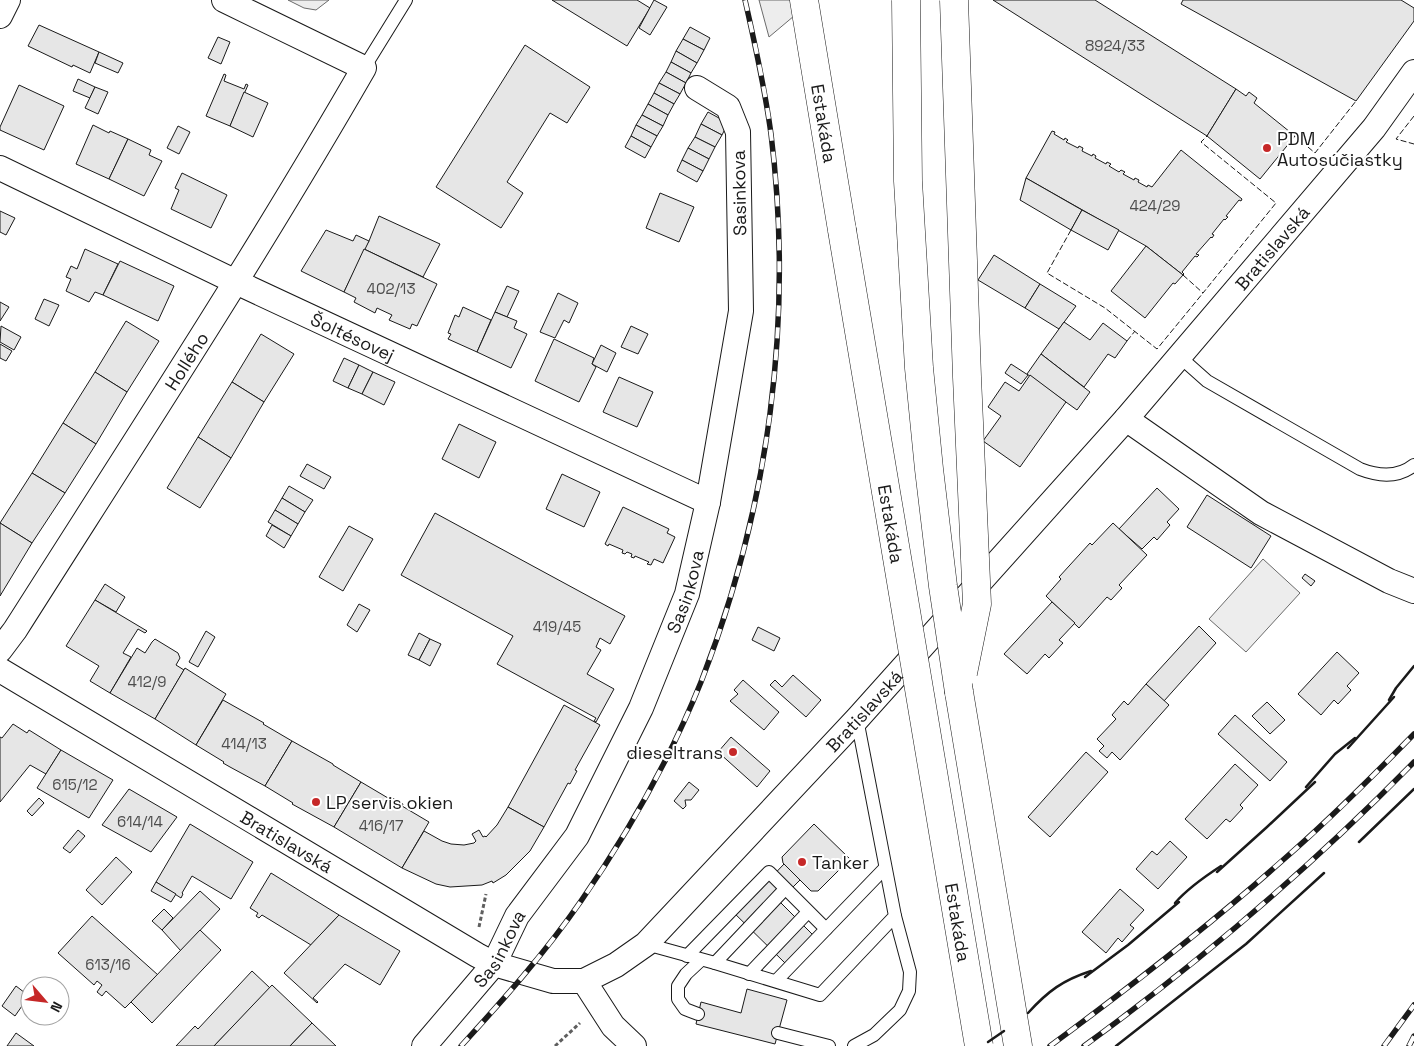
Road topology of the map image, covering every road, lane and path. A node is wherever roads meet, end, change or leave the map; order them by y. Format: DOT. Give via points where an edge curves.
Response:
graph roads {
  1 [pos="8,0"];
  2 [pos="224,0"];
  3 [pos="406,0"];
  4 [pos="804,0"];
  5 [pos="906,0"];
  6 [pos="954,0"];
  7 [pos="0,16"];
  8 [pos="364,68"];
  9 [pos="1414,72"];
  10 [pos="697,88"];
  11 [pos="0,168"];
  12 [pos="236,282"];
  13 [pos="1180,357"];
  14 [pos="1126,419"];
  15 [pos="1414,465"];
  16 [pos="708,502"];
  17 [pos="1414,591"];
  18 [pos="0,650"];
  19 [pos="0,670"];
  20 [pos="959,692"];
  21 [pos="857,719"];
  22 [pos="885,868"];
  23 [pos="785,889"];
  24 [pos="808,912"];
  25 [pos="895,916"];
  26 [pos="826,929"];
  27 [pos="646,944"];
  28 [pos="687,956"];
  29 [pos="701,960"];
  30 [pos="715,963"];
  31 [pos="494,964"];
  32 [pos="749,974"];
  33 [pos="584,981"];
  34 [pos="776,981"];
  35 [pos="600,1006"];
  36 [pos="698,1014"];
  37 [pos="778,1033"];
  38 [pos="424,1046"];
  39 [pos="555,1046"];
  40 [pos="634,1046"];
  41 [pos="829,1046"];
  42 [pos="854,1046"];
  43 [pos="979,1046"];
  44 [pos="1018,1046"];
  1 -- 7 [label="street"];
  2 -- 8 [label="street"];
  3 -- 8 [label="lane"];
  4 -- 43 [label="main road, Estakáda, bridge"];
  5 -- 20 [label="main road, bridge" via="908,182 919,368 943,586"];
  6 -- 20 [label="main road, bridge" via="977,604"];
  8 -- 12 [label="street, Hollého"];
  9 -- 13 [label="street, Bratislavská" via="1374,128"];
  10 -- 16 [label="street, Sasinkova" via="728,107 738,132 742,311"];
  11 -- 12 [label="street, Šoltésovej"];
  12 -- 16 [label="street, Šoltésovej"];
  12 -- 18 [label="street, Hollého"];
  13 -- 14 [label="street, Bratislavská"];
  13 -- 15 [label="lane" via="1207,381 1360,469 1387,475"];
  14 -- 17 [label="street" via="1261,513"];
  14 -- 21 [label="street, Bratislavská"];
  16 -- 31 [label="street, Sasinkova" via="686,594 641,708 577,836 517,916"];
  19 -- 31 [label="street, Bratislavská"];
  20 -- 44 [label="main road"];
  21 -- 22 [label="lane"];
  21 -- 27 [label="street, Bratislavská"];
  22 -- 25 [label="lane"];
  22 -- 26 [label="lane"];
  23 -- 24 [label="lane"];
  23 -- 28 [label="lane" via="769,872"];
  23 -- 30 [label="lane"];
  24 -- 26 [label="lane"];
  24 -- 32 [label="lane"];
  25 -- 34 [label="lane" via="820,995"];
  25 -- 42 [label="lane" via="910,972 909,990 900,1010 874,1035"];
  26 -- 34 [label="lane"];
  27 -- 28 [label="lane"];
  27 -- 33 [label="street, Bratislavská" via="616,965"];
  28 -- 29 [label="lane"];
  29 -- 30 [label="lane"];
  29 -- 36 [label="lane" via="678,986 678,999 685,1009"];
  30 -- 32 [label="lane"];
  31 -- 33 [label="street, Bratislavská" via="552,981"];
  31 -- 38 [label="street, Sasinkova"];
  32 -- 34 [label="lane"];
  33 -- 35 [label="street"];
  35 -- 39 [label="path"];
  35 -- 40 [label="street" via="613,1026"];
  37 -- 41 [label="lane"];
}
